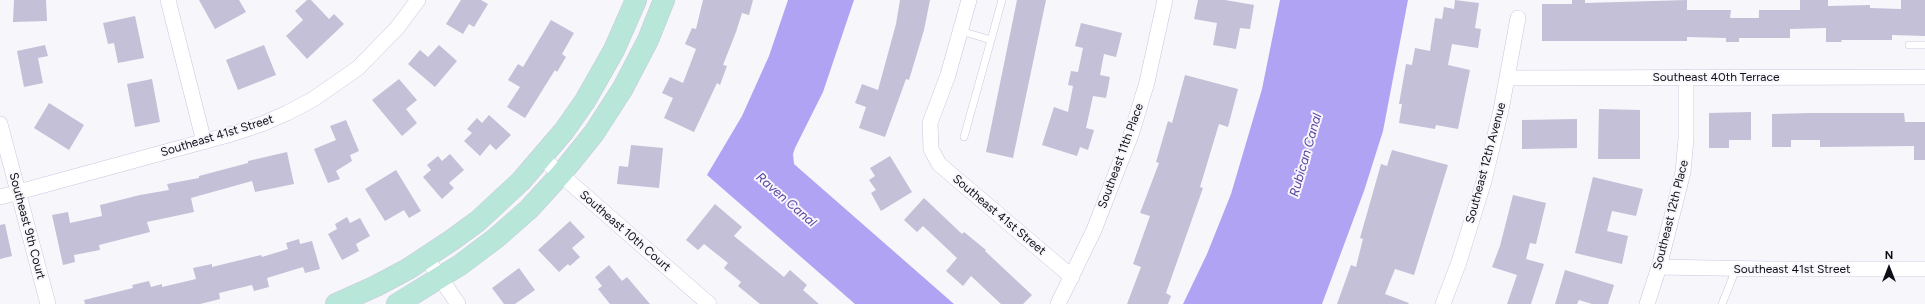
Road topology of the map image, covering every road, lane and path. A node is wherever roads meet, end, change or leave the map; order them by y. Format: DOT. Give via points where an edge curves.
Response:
graph roads {
  1 [pos="168,0"];
  2 [pos="418,0"];
  3 [pos="636,0"];
  4 [pos="664,0"];
  5 [pos="969,0"];
  6 [pos="1002,0"];
  7 [pos="1165,0"];
  8 [pos="1518,18"];
  9 [pos="961,31"];
  10 [pos="991,40"];
  11 [pos="1909,44"];
  12 [pos="1925,45"];
  13 [pos="1686,77"];
  14 [pos="1925,77"];
  15 [pos="1507,78"];
  16 [pos="0,124"];
  17 [pos="964,137"];
  18 [pos="204,142"];
  19 [pos="542,158"];
  20 [pos="561,174"];
  21 [pos="18,192"];
  22 [pos="0,197"];
  23 [pos="426,257"];
  24 [pos="1659,267"];
  25 [pos="1925,268"];
  26 [pos="1736,269"];
  27 [pos="1072,277"];
  28 [pos="441,278"];
  29 [pos="1652,302"];
  30 [pos="1725,303"];
  31 [pos="48,304"];
  32 [pos="336,304"];
  33 [pos="397,304"];
  34 [pos="458,304"];
  35 [pos="709,304"];
  36 [pos="1058,304"];
  37 [pos="1443,304"];
  1 -- 18 [label="street"];
  2 -- 18 [label="street, Southeast 41st Street" via="378,49 336,85 312,100 262,124"];
  3 -- 19 [label="main road" via="599,78 564,131"];
  4 -- 20 [label="main road" via="648,40 623,88 594,134"];
  5 -- 9 [label="street"];
  6 -- 10 [label="lane"];
  7 -- 27 [label="street, Southeast 11th Place" via="1147,82 1132,132 1097,223"];
  8 -- 15 [label="street, Southeast 12th Avenue"];
  9 -- 10 [label="lane"];
  9 -- 27 [label="street, Southeast 41st Street" via="930,122 930,149 939,164"];
  10 -- 17 [label="lane"];
  11 -- 12 [label="lane"];
  13 -- 14 [label="street, Southeast 40th Terrace"];
  13 -- 15 [label="street, Southeast 40th Terrace"];
  13 -- 24 [label="street, Southeast 12th Place" via="1683,172"];
  15 -- 37 [label="street, Southeast 12th Avenue" via="1484,180 1459,262"];
  16 -- 21 [label="street, Southeast 9th Court"];
  18 -- 21 [label="street, Southeast 41st Street"];
  19 -- 20 [label="street, Southeast 10th Court"];
  19 -- 23 [label="main road" via="478,220"];
  20 -- 28 [label="main road" via="529,209 496,238"];
  20 -- 35 [label="street, Southeast 10th Court"];
  21 -- 22 [label="street, Southeast 41st Street"];
  21 -- 31 [label="street, Southeast 9th Court"];
  23 -- 28 [label="street"];
  23 -- 32 [label="main road" via="376,286"];
  24 -- 26 [label="street, Southeast 41st Street"];
  24 -- 29 [label="street, Southeast 12th Place"];
  25 -- 26 [label="street, Southeast 41st Street"];
  26 -- 30 [label="lane"];
  27 -- 36 [label="street, Southeast 11th Place"];
  28 -- 33 [label="main road"];
  28 -- 34 [label="street"];
}
